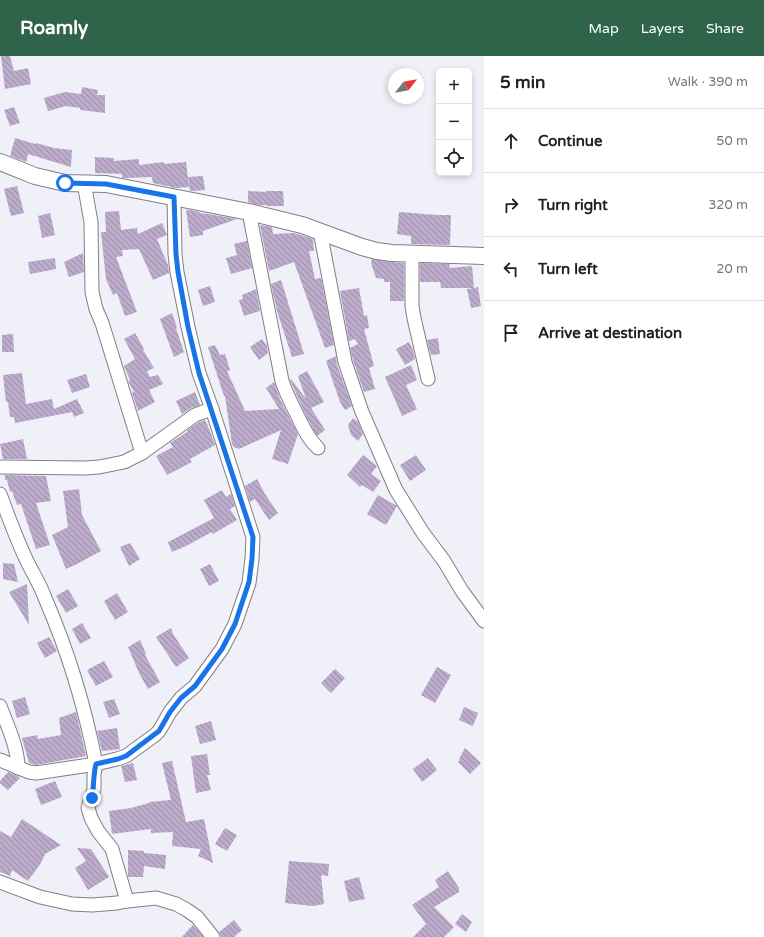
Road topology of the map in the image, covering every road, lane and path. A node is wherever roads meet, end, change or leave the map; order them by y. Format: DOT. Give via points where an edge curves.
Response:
graph roads {
  1 [pos="0,162"];
  2 [pos="84,183"];
  3 [pos="174,197"];
  4 [pos="249,212"];
  5 [pos="320,231"];
  6 [pos="412,254"];
  7 [pos="484,256"];
  8 [pos="428,379"];
  9 [pos="212,409"];
  10 [pos="318,448"];
  11 [pos="142,453"];
  12 [pos="0,467"];
  13 [pos="0,494"];
  14 [pos="484,621"];
  15 [pos="0,706"];
  16 [pos="0,760"];
  17 [pos="96,764"];
  18 [pos="18,768"];
  19 [pos="0,882"];
  20 [pos="127,901"];
  21 [pos="213,937"];
  1 -- 2 [label="street" via="34,176 65,183"];
  2 -- 3 [label="street" via="106,184"];
  2 -- 11 [label="street" via="91,222 92,292"];
  3 -- 4 [label="street"];
  3 -- 9 [label="street" via="178,272 199,373"];
  4 -- 5 [label="street"];
  4 -- 10 [label="street" via="282,381 307,434"];
  5 -- 6 [label="street" via="377,251"];
  5 -- 14 [label="street" via="345,362 362,412 396,490"];
  6 -- 7 [label="street"];
  6 -- 8 [label="street" via="412,306"];
  9 -- 11 [label="street" via="195,415"];
  9 -- 17 [label="street" via="253,537 249,582 235,624 222,649 195,686 170,712 159,731 126,756"];
  11 -- 12 [label="street" via="124,462 85,468"];
  13 -- 17 [label="street" via="61,638 82,704"];
  15 -- 18 [label="street" via="16,750"];
  16 -- 18 [label="street"];
  17 -- 18 [label="street" via="36,773"];
  17 -- 20 [label="street" via="94,789 88,808 98,831 112,849"];
  19 -- 20 [label="street" via="40,897 72,904 92,905"];
  20 -- 21 [label="street" via="156,898 176,904 196,916"];
}
